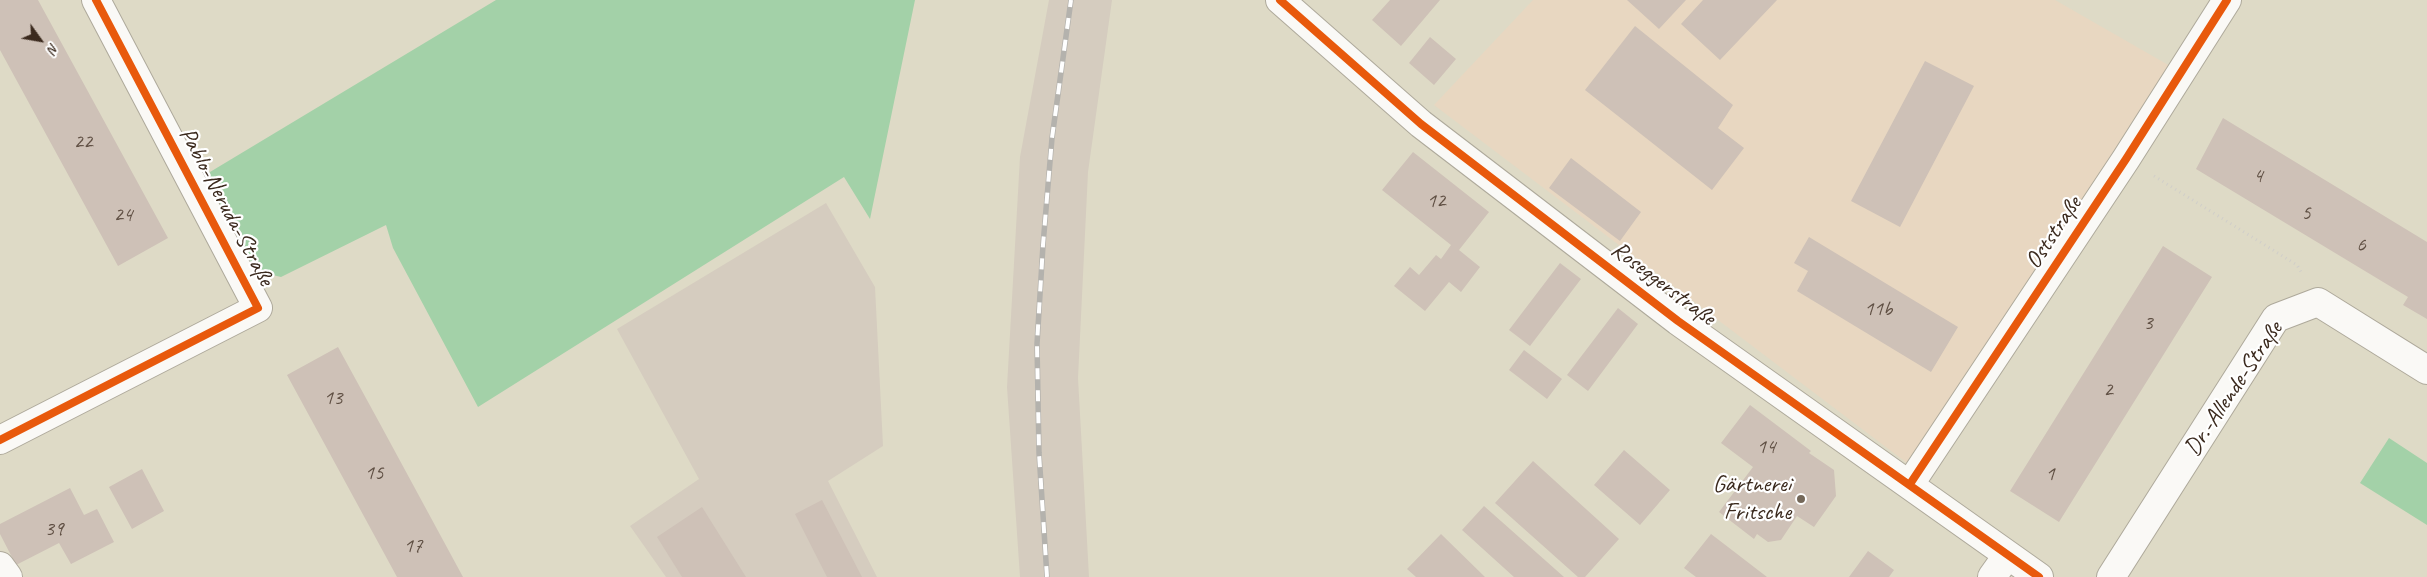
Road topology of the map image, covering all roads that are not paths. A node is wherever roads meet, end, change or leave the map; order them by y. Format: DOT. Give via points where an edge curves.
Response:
graph roads {
  1 [pos="96,0"];
  2 [pos="1280,0"];
  3 [pos="2227,0"];
  4 [pos="2427,370"];
  5 [pos="0,440"];
  6 [pos="1910,484"];
  7 [pos="0,566"];
  8 [pos="1999,567"];
  9 [pos="8,577"];
  10 [pos="2039,577"];
  11 [pos="2111,577"];
  1 -- 5 [label="street, Pablo-Neruda-Straße" via="258,308"];
  2 -- 6 [label="street, Roseggerstraße" via="1421,124 1678,321"];
  3 -- 6 [label="street, Oststraße" via="2126,159"];
  4 -- 11 [label="street, Dr.-Allende-Straße" via="2318,302 2276,318"];
  6 -- 8 [label="street, Roseggerstraße"];
  7 -- 9 [label="street"];
  8 -- 10 [label="street, Roseggerstraße"];
}
